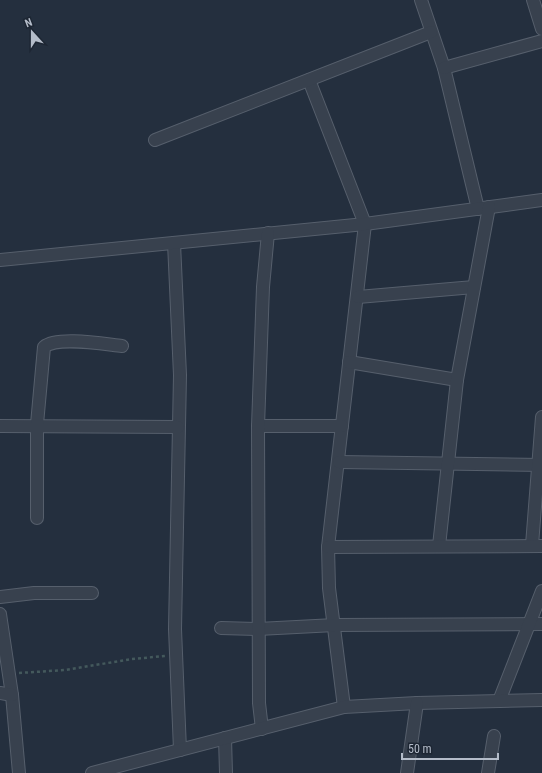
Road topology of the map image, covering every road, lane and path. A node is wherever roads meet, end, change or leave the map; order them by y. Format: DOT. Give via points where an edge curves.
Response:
graph roads {
  1 [pos="421,0"];
  2 [pos="533,0"];
  3 [pos="542,29"];
  4 [pos="431,32"];
  5 [pos="542,41"];
  6 [pos="444,68"];
  7 [pos="309,80"];
  8 [pos="155,140"];
  9 [pos="542,200"];
  10 [pos="484,208"];
  11 [pos="365,224"];
  12 [pos="268,233"];
  13 [pos="174,243"];
  14 [pos="0,260"];
  15 [pos="474,287"];
  16 [pos="358,297"];
  17 [pos="122,346"];
  18 [pos="349,362"];
  19 [pos="457,380"];
  20 [pos="542,418"];
  21 [pos="37,424"];
  22 [pos="0,426"];
  23 [pos="258,426"];
  24 [pos="342,426"];
  25 [pos="178,427"];
  26 [pos="339,462"];
  27 [pos="448,464"];
  28 [pos="540,465"];
  29 [pos="37,518"];
  30 [pos="537,545"];
  31 [pos="439,546"];
  32 [pos="328,547"];
  33 [pos="542,591"];
  34 [pos="92,593"];
  35 [pos="0,597"];
  36 [pos="0,614"];
  37 [pos="529,624"];
  38 [pos="542,624"];
  39 [pos="335,625"];
  40 [pos="221,628"];
  41 [pos="258,629"];
  42 [pos="176,655"];
  43 [pos="9,673"];
  44 [pos="6,694"];
  45 [pos="542,700"];
  46 [pos="499,701"];
  47 [pos="417,703"];
  48 [pos="344,707"];
  49 [pos="262,729"];
  50 [pos="494,736"];
  51 [pos="225,738"];
  52 [pos="180,750"];
  53 [pos="19,773"];
  54 [pos="92,773"];
  55 [pos="226,773"];
  56 [pos="407,773"];
  57 [pos="488,773"];
  1 -- 4 [label="street"];
  2 -- 3 [label="street"];
  4 -- 6 [label="street"];
  4 -- 7 [label="street"];
  5 -- 6 [label="street"];
  6 -- 10 [label="street"];
  7 -- 8 [label="street"];
  7 -- 11 [label="street"];
  9 -- 10 [label="street"];
  10 -- 11 [label="street"];
  10 -- 15 [label="street"];
  11 -- 12 [label="street"];
  11 -- 16 [label="street"];
  12 -- 13 [label="street"];
  12 -- 23 [label="street" via="263,287"];
  13 -- 14 [label="street"];
  13 -- 25 [label="street" via="180,375"];
  15 -- 16 [label="street"];
  15 -- 19 [label="street"];
  16 -- 18 [label="street"];
  17 -- 21 [label="street" via="49,343 44,348"];
  18 -- 19 [label="street"];
  18 -- 24 [label="street"];
  19 -- 27 [label="street"];
  20 -- 28 [label="street"];
  21 -- 22 [label="street"];
  21 -- 25 [label="street"];
  21 -- 29 [label="street"];
  23 -- 24 [label="street"];
  23 -- 41 [label="street"];
  24 -- 26 [label="street"];
  25 -- 42 [label="street"];
  26 -- 27 [label="street"];
  26 -- 32 [label="street" via="333,490"];
  27 -- 28 [label="street"];
  27 -- 31 [label="street"];
  28 -- 30 [label="street"];
  30 -- 31 [label="street"];
  31 -- 32 [label="street"];
  32 -- 39 [label="street" via="329,588"];
  33 -- 37 [label="street"];
  34 -- 35 [label="street" via="34,592"];
  36 -- 43 [label="street"];
  37 -- 38 [label="street"];
  37 -- 39 [label="street"];
  37 -- 46 [label="street"];
  39 -- 41 [label="street"];
  39 -- 48 [label="street"];
  40 -- 41 [label="street"];
  41 -- 49 [label="street"];
  42 -- 43 [label="path" via="65,670"];
  42 -- 52 [label="street"];
  43 -- 44 [label="street"];
  44 -- 53 [label="street"];
  45 -- 46 [label="street"];
  46 -- 47 [label="street"];
  47 -- 48 [label="street"];
  47 -- 56 [label="street"];
  48 -- 49 [label="street"];
  49 -- 51 [label="street"];
  50 -- 57 [label="street"];
  51 -- 52 [label="street"];
  51 -- 55 [label="street"];
  52 -- 54 [label="street"];
}
